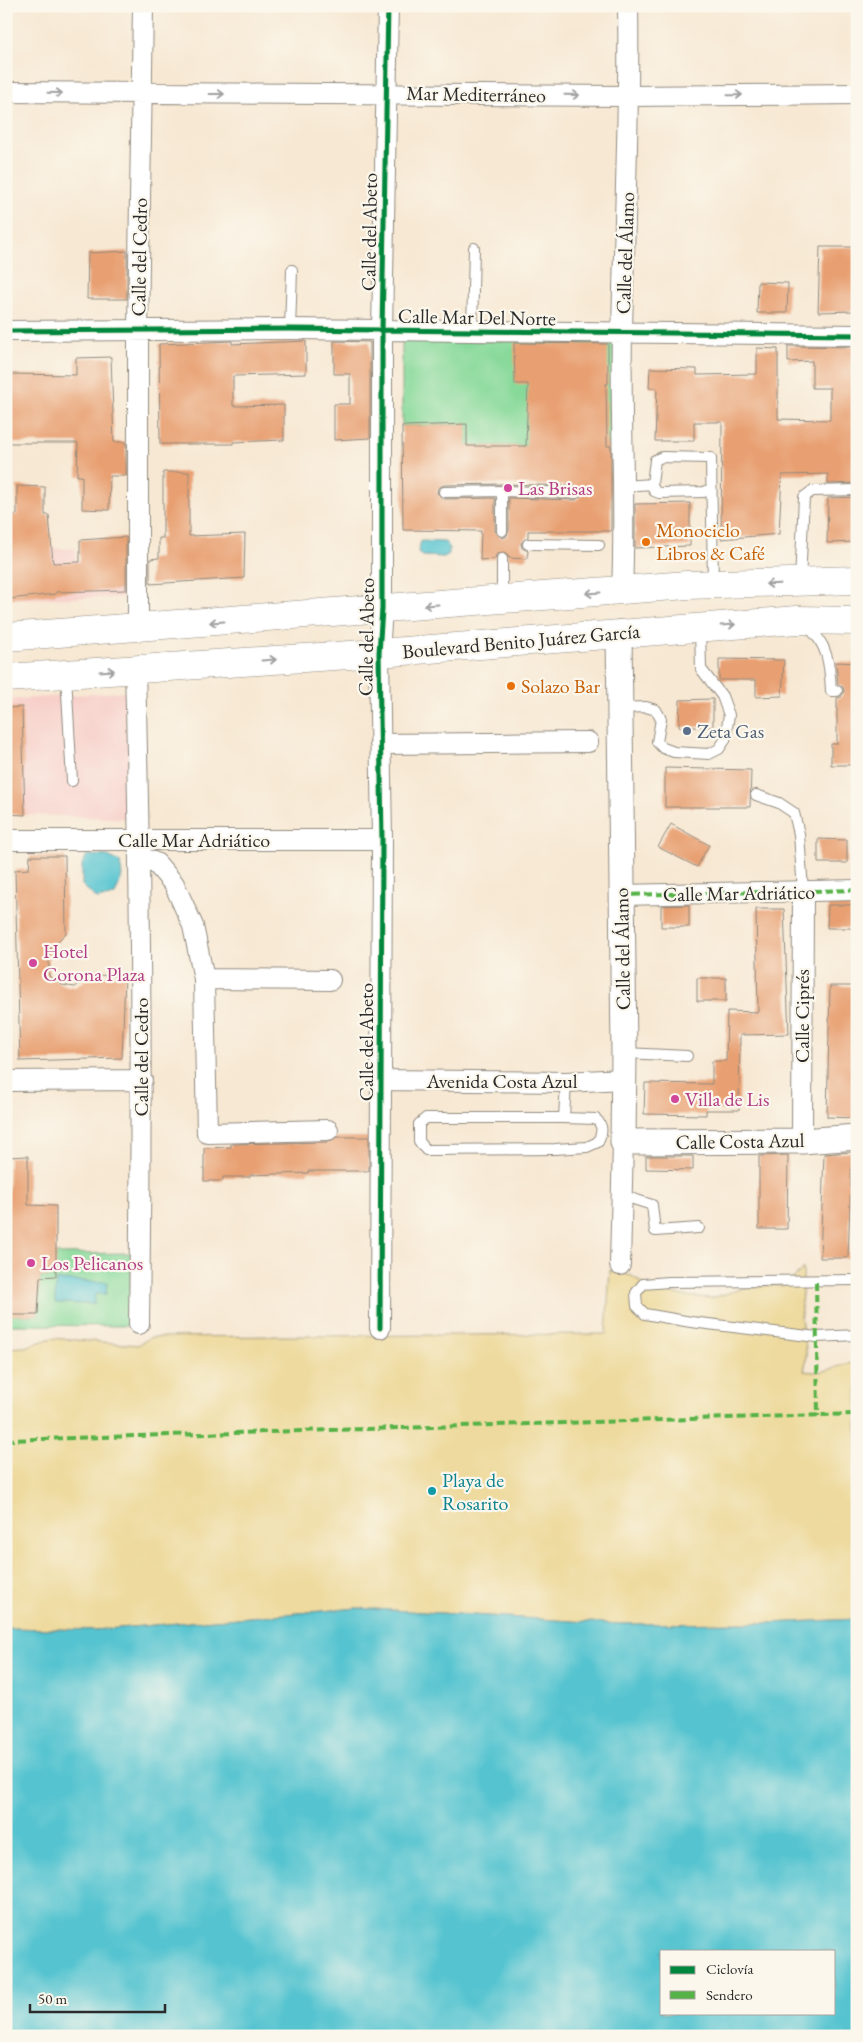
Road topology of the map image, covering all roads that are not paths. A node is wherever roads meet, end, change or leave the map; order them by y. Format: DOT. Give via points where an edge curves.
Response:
graph roads {
  1 [pos="143,6"];
  2 [pos="388,6"];
  3 [pos="628,6"];
  4 [pos="6,92"];
  5 [pos="386,93"];
  6 [pos="142,94"];
  7 [pos="857,94"];
  8 [pos="630,96"];
  9 [pos="474,248"];
  10 [pos="292,270"];
  11 [pos="138,329"];
  12 [pos="290,329"];
  13 [pos="6,331"];
  14 [pos="382,331"];
  15 [pos="472,332"];
  16 [pos="622,334"];
  17 [pos="857,335"];
  18 [pos="652,484"];
  19 [pos="624,486"];
  20 [pos="711,489"];
  21 [pos="857,490"];
  22 [pos="444,492"];
  23 [pos="502,492"];
  24 [pos="576,493"];
  25 [pos="502,531"];
  26 [pos="528,544"];
  27 [pos="599,545"];
  28 [pos="502,559"];
  29 [pos="857,580"];
  30 [pos="800,582"];
  31 [pos="713,586"];
  32 [pos="622,591"];
  33 [pos="502,600"];
  34 [pos="382,609"];
  35 [pos="797,620"];
  36 [pos="857,622"];
  37 [pos="138,627"];
  38 [pos="700,627"];
  39 [pos="619,633"];
  40 [pos="6,637"];
  41 [pos="378,653"];
  42 [pos="135,669"];
  43 [pos="66,674"];
  44 [pos="6,678"];
  45 [pos="837,691"];
  46 [pos="619,708"];
  47 [pos="588,742"];
  48 [pos="380,744"];
  49 [pos="72,781"];
  50 [pos="756,795"];
  51 [pos="6,840"];
  52 [pos="382,840"];
  53 [pos="140,848"];
  54 [pos="857,890"];
  55 [pos="802,891"];
  56 [pos="621,895"];
  57 [pos="204,978"];
  58 [pos="330,980"];
  59 [pos="624,1053"];
  60 [pos="687,1056"];
  61 [pos="142,1080"];
  62 [pos="381,1080"];
  63 [pos="623,1080"];
  64 [pos="6,1082"];
  65 [pos="566,1082"];
  66 [pos="564,1118"];
  67 [pos="328,1130"];
  68 [pos="857,1137"];
  69 [pos="802,1141"];
  70 [pos="623,1142"];
  71 [pos="621,1195"];
  72 [pos="699,1228"];
  73 [pos="620,1265"];
  74 [pos="857,1280"];
  75 [pos="139,1324"];
  76 [pos="380,1328"];
  77 [pos="857,1335"];
  1 -- 6 [label="street, Calle del Cedro"];
  2 -- 5 [label="street, Calle del Abeto"];
  3 -- 8 [label="street, Calle del Álamo"];
  4 -- 6 [label="street, Mar Mediterráneo, one-way"];
  6 -- 5 [label="street, Mar Mediterráneo, one-way"];
  5 -- 8 [label="street, Mar Mediterráneo, one-way"];
  5 -- 14 [label="street, Calle del Abeto"];
  6 -- 11 [label="street, Calle del Cedro"];
  8 -- 7 [label="street, Mar Mediterráneo, one-way"];
  8 -- 16 [label="street, Calle del Álamo"];
  9 -- 15 [label="lane"];
  10 -- 12 [label="lane"];
  11 -- 12 [label="street, Calle Mar Del Norte"];
  11 -- 13 [label="street, Calle Mar Del Norte"];
  11 -- 37 [label="street, Calle del Cedro"];
  12 -- 14 [label="street, Calle Mar Del Norte"];
  14 -- 15 [label="street, Calle Mar Del Norte"];
  14 -- 34 [label="street, Calle del Abeto"];
  15 -- 16 [label="street, Calle Mar Del Norte"];
  16 -- 17 [label="street, Calle Mar Del Norte"];
  16 -- 19 [label="street, Calle del Álamo"];
  18 -- 19 [label="lane"];
  18 -- 20 [label="lane" via="658,493"];
  18 -- 20 [label="lane" via="655,460 662,457 704,457 711,458 713,464"];
  19 -- 32 [label="street, Calle del Álamo"];
  20 -- 31 [label="lane"];
  21 -- 30 [label="lane" via="812,491 804,497"];
  22 -- 23 [label="lane"];
  23 -- 24 [label="lane"];
  23 -- 25 [label="lane"];
  26 -- 27 [label="lane"];
  28 -- 33 [label="lane"];
  29 -- 30 [label="main road, Boulevard Benito Juárez García"];
  30 -- 31 [label="main road, Boulevard Benito Juárez García, one-way"];
  31 -- 32 [label="main road, Boulevard Benito Juárez García"];
  32 -- 33 [label="main road, Boulevard Benito Juárez García, one-way"];
  33 -- 34 [label="main road, Boulevard Benito Juárez García, one-way"];
  34 -- 37 [label="main road, Boulevard Benito Juárez García, one-way"];
  34 -- 41 [label="street, Calle del Abeto"];
  35 -- 36 [label="main road, Boulevard Benito Juárez García"];
  38 -- 35 [label="main road, Boulevard Benito Juárez García, one-way"];
  35 -- 45 [label="lane" via="814,632 828,654 831,691"];
  37 -- 40 [label="main road, Boulevard Benito Juárez García"];
  38 -- 39 [label="main road, Boulevard Benito Juárez García"];
  38 -- 46 [label="lane" via="701,669 722,696 729,715 725,740 719,749 709,754 674,752 663,748 657,742 661,719 656,710"];
  39 -- 41 [label="main road, Boulevard Benito Juárez García"];
  39 -- 46 [label="street, Calle del Álamo"];
  42 -- 41 [label="main road, Boulevard Benito Juárez García, one-way"];
  41 -- 48 [label="street, Calle del Abeto"];
  43 -- 42 [label="main road, Boulevard Benito Juárez García, one-way"];
  42 -- 53 [label="street, Calle del Cedro"];
  43 -- 44 [label="main road, Boulevard Benito Juárez García"];
  43 -- 49 [label="lane"];
  46 -- 56 [label="street, Calle del Álamo"];
  47 -- 48 [label="street"];
  48 -- 52 [label="street, Calle del Abeto"];
  50 -- 55 [label="lane" via="780,802 794,813 799,834"];
  51 -- 53 [label="street, Calle Mar Adriático"];
  52 -- 53 [label="street, Calle Mar Adriático"];
  52 -- 62 [label="street, Calle del Abeto"];
  53 -- 57 [label="street" via="174,884 193,926"];
  53 -- 61 [label="street, Calle del Cedro"];
  54 -- 55 [label="street, Calle Mar Adriático"];
  55 -- 56 [label="street, Calle Mar Adriático"];
  55 -- 69 [label="street, Calle Ciprés"];
  56 -- 59 [label="street, Calle del Álamo"];
  57 -- 58 [label="street"];
  57 -- 67 [label="street" via="207,1133"];
  59 -- 60 [label="lane"];
  59 -- 63 [label="street, Calle del Álamo"];
  61 -- 64 [label="street"];
  61 -- 75 [label="street, Calle del Cedro"];
  62 -- 65 [label="street, Avenida Costa Azul"];
  62 -- 76 [label="street, Calle del Abeto"];
  63 -- 65 [label="street, Avenida Costa Azul"];
  63 -- 70 [label="street, Calle del Álamo"];
  65 -- 66 [label="lane"];
  66 -- 66 [label="lane" via="426,1118 419,1124 419,1141 426,1150 556,1149 587,1147 598,1142 603,1130 596,1119"];
  68 -- 69 [label="street, Calle Costa Azul"];
  69 -- 70 [label="street, Calle Costa Azul"];
  70 -- 71 [label="street, Calle del Álamo"];
  71 -- 72 [label="lane" via="652,1205 655,1231"];
  71 -- 73 [label="street, Calle del Álamo"];
  74 -- 77 [label="lane" via="669,1282 642,1284 636,1293 637,1306 645,1314 817,1337"];
}
